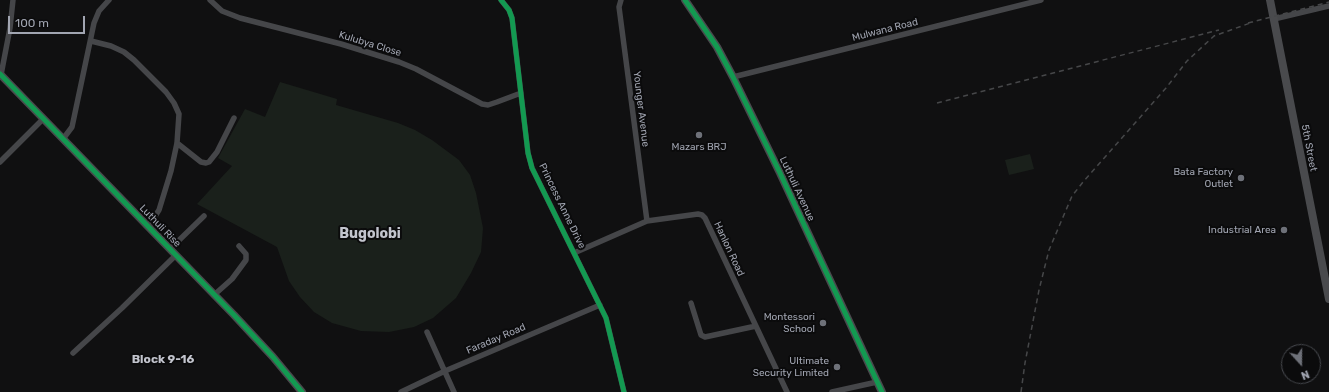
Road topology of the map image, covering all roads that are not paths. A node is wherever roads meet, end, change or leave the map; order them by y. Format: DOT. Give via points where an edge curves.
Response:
graph roads {
  1 [pos="14,0"];
  2 [pos="109,0"];
  3 [pos="210,0"];
  4 [pos="502,0"];
  5 [pos="621,0"];
  6 [pos="685,0"];
  7 [pos="1041,0"];
  8 [pos="1270,0"];
  9 [pos="1329,6"];
  10 [pos="1274,19"];
  11 [pos="90,41"];
  12 [pos="1,74"];
  13 [pos="733,77"];
  14 [pos="521,93"];
  15 [pos="234,118"];
  16 [pos="42,119"];
  17 [pos="63,139"];
  18 [pos="178,143"];
  19 [pos="0,162"];
  20 [pos="204,216"];
  21 [pos="647,221"];
  22 [pos="148,227"];
  23 [pos="239,246"];
  24 [pos="173,252"];
  25 [pos="574,253"];
  26 [pos="214,295"];
  27 [pos="1329,299"];
  28 [pos="691,302"];
  29 [pos="600,305"];
  30 [pos="756,326"];
  31 [pos="427,332"];
  32 [pos="73,353"];
  33 [pos="445,371"];
  34 [pos="877,382"];
  35 [pos="302,392"];
  36 [pos="402,392"];
  37 [pos="454,392"];
  38 [pos="624,392"];
  39 [pos="787,392"];
  40 [pos="832,392"];
  41 [pos="882,392"];
  1 -- 12 [label="street"];
  2 -- 11 [label="street" via="96,16"];
  3 -- 14 [label="street, Kulubya Close" via="222,11 240,18 399,62 482,104 488,105"];
  4 -- 14 [label="street, Princess Anne Drive" via="512,18"];
  5 -- 21 [label="street, Younger Avenue" via="619,7"];
  6 -- 13 [label="street, Luthuli Avenue" via="718,47"];
  7 -- 13 [label="street, Mulwana Road"];
  8 -- 10 [label="street, 5th Street"];
  9 -- 10 [label="street"];
  10 -- 27 [label="street, 5th Street"];
  11 -- 17 [label="street" via="72,127"];
  11 -- 18 [label="street" via="124,52 166,92 179,114"];
  12 -- 16 [label="street, Luthuli Rise"];
  13 -- 34 [label="street, Luthuli Avenue"];
  14 -- 25 [label="street, Princess Anne Drive" via="532,168"];
  15 -- 18 [label="street" via="217,152 209,162 201,162"];
  16 -- 17 [label="street, Luthuli Rise"];
  16 -- 19 [label="street"];
  17 -- 22 [label="street, Luthuli Rise"];
  18 -- 22 [label="street" via="165,195"];
  20 -- 24 [label="street"];
  21 -- 25 [label="street, Hanlon Road"];
  21 -- 30 [label="street, Hanlon Road" via="702,215"];
  22 -- 24 [label="street, Luthuli Rise"];
  23 -- 26 [label="street" via="246,254 246,260 232,279"];
  24 -- 26 [label="street, Luthuli Rise"];
  24 -- 32 [label="street" via="117,313"];
  25 -- 29 [label="street, Princess Anne Drive"];
  26 -- 35 [label="street, Luthuli Rise" via="273,357"];
  28 -- 30 [label="street" via="701,335 705,337"];
  29 -- 33 [label="street, Faraday Road"];
  29 -- 38 [label="street, Princess Anne Drive" via="609,328"];
  30 -- 39 [label="street, Hanlon Road"];
  31 -- 33 [label="street"];
  33 -- 36 [label="street, Faraday Road"];
  33 -- 37 [label="street"];
  34 -- 40 [label="street"];
  34 -- 41 [label="street, Luthuli Avenue"];
}
